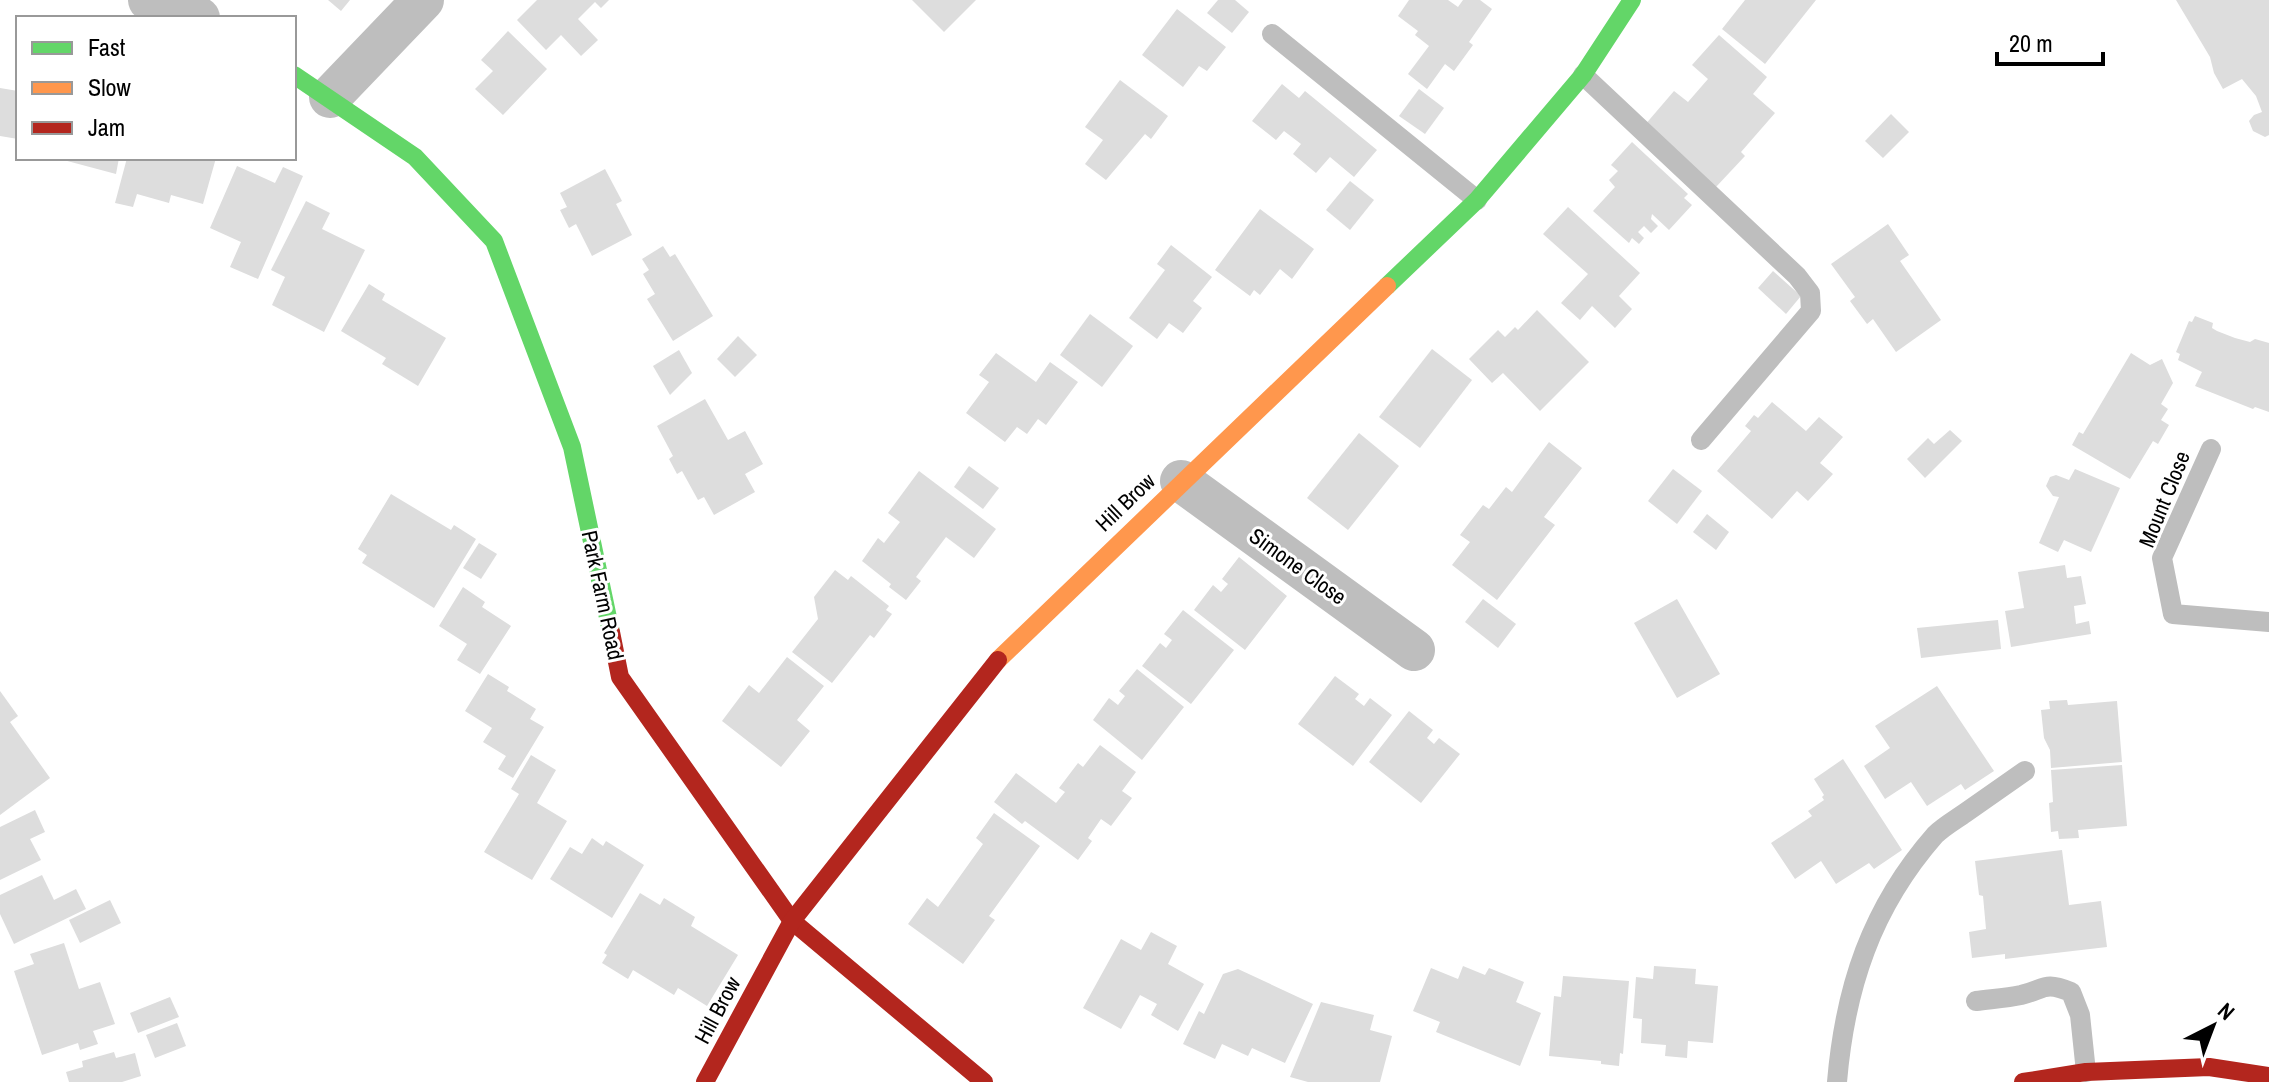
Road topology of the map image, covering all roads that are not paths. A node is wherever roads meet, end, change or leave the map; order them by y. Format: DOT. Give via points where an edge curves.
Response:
graph roads {
  1 [pos="149,0"];
  2 [pos="423,0"];
  3 [pos="1632,0"];
  4 [pos="193,16"];
  5 [pos="1272,34"];
  6 [pos="1583,75"];
  7 [pos="296,76"];
  8 [pos="330,97"];
  9 [pos="1477,200"];
  10 [pos="1701,440"];
  11 [pos="2211,449"];
  12 [pos="1181,481"];
  13 [pos="2269,622"];
  14 [pos="1414,650"];
  15 [pos="2025,771"];
  16 [pos="792,921"];
  17 [pos="1976,1001"];
  18 [pos="2086,1072"];
  19 [pos="2269,1076"];
  20 [pos="705,1082"];
  21 [pos="984,1082"];
  22 [pos="1837,1082"];
  23 [pos="2023,1082"];
  1 -- 4 [label="street"];
  2 -- 8 [label="street"];
  3 -- 6 [label="street, Hill Brow"];
  5 -- 9 [label="lane"];
  6 -- 9 [label="street, Hill Brow"];
  6 -- 10 [label="lane" via="1810,293 1811,311"];
  7 -- 8 [label="street, Park Farm Road"];
  8 -- 16 [label="street, Park Farm Road" via="415,157 494,241 572,447 620,677"];
  9 -- 12 [label="street, Hill Brow"];
  11 -- 13 [label="lane, Mount Close" via="2162,558 2173,614"];
  12 -- 14 [label="street, Simone Close"];
  12 -- 16 [label="street, Hill Brow" via="1002,655"];
  15 -- 22 [label="lane" via="1937,833 1875,925 1854,979"];
  16 -- 20 [label="street, Hill Brow"];
  16 -- 21 [label="street, Park Farm Road"];
  17 -- 18 [label="lane" via="2040,987 2071,992 2080,1015"];
  18 -- 19 [label="street" via="2209,1067"];
  18 -- 23 [label="street"];
}
